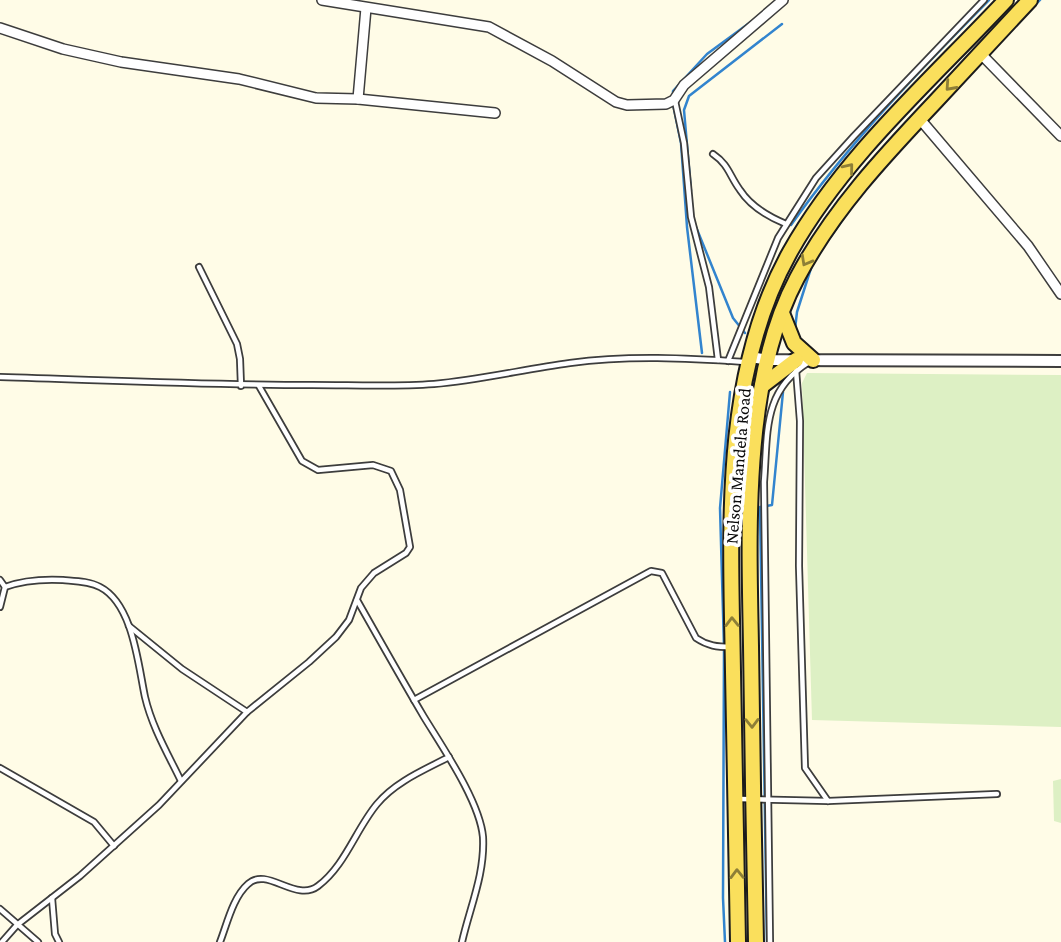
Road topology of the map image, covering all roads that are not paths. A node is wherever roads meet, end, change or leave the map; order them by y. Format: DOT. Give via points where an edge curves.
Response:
graph roads {
  1 [pos="322,0"];
  2 [pos="783,0"];
  3 [pos="984,0"];
  4 [pos="1006,0"];
  5 [pos="1030,0"];
  6 [pos="372,5"];
  7 [pos="0,28"];
  8 [pos="980,54"];
  9 [pos="358,99"];
  10 [pos="675,99"];
  11 [pos="495,113"];
  12 [pos="919,118"];
  13 [pos="1061,136"];
  14 [pos="713,154"];
  15 [pos="786,224"];
  16 [pos="199,267"];
  17 [pos="1061,294"];
  18 [pos="782,313"];
  19 [pos="718,360"];
  20 [pos="750,360"];
  21 [pos="768,360"];
  22 [pos="813,360"];
  23 [pos="728,361"];
  24 [pos="1061,361"];
  25 [pos="796,365"];
  26 [pos="0,377"];
  27 [pos="241,386"];
  28 [pos="259,386"];
  29 [pos="762,386"];
  30 [pos="0,580"];
  31 [pos="5,587"];
  32 [pos="356,600"];
  33 [pos="0,607"];
  34 [pos="128,625"];
  35 [pos="733,647"];
  36 [pos="414,700"];
  37 [pos="247,712"];
  38 [pos="449,757"];
  39 [pos="0,768"];
  40 [pos="181,782"];
  41 [pos="996,794"];
  42 [pos="736,799"];
  43 [pos="760,800"];
  44 [pos="828,801"];
  45 [pos="114,846"];
  46 [pos="52,898"];
  47 [pos="0,909"];
  48 [pos="17,925"];
  49 [pos="2,942"];
  50 [pos="38,942"];
  51 [pos="59,942"];
  52 [pos="220,942"];
  53 [pos="462,942"];
  54 [pos="738,942"];
  55 [pos="756,942"];
  56 [pos="770,942"];
  1 -- 6 [label="street"];
  2 -- 10 [label="street" via="684,85"];
  3 -- 15 [label="lane" via="853,136 816,178"];
  20 -- 4 [label="main road, Nelson Mandela Road, one-way" via="772,288 821,203 899,111"];
  5 -- 8 [label="main road, Nelson Mandela Road"];
  6 -- 9 [label="street"];
  6 -- 10 [label="street" via="489,27 616,102 650,106"];
  7 -- 9 [label="street" via="63,49 142,66 239,79 316,98"];
  8 -- 12 [label="main road, Nelson Mandela Road, one-way"];
  8 -- 13 [label="street"];
  9 -- 11 [label="street"];
  10 -- 19 [label="lane"];
  12 -- 17 [label="street" via="1028,246"];
  12 -- 18 [label="main road, Nelson Mandela Road, one-way" via="844,203 795,281"];
  14 -- 15 [label="lane" via="725,163 740,192 755,207"];
  15 -- 23 [label="lane"];
  16 -- 27 [label="lane" via="237,344"];
  18 -- 21 [label="main road, Nelson Mandela Road"];
  18 -- 22 [label="main road" via="794,343"];
  19 -- 23 [label="lane"];
  19 -- 28 [label="lane" via="608,359 434,384"];
  20 -- 21 [label="street"];
  20 -- 23 [label="lane"];
  35 -- 20 [label="main road, Nelson Mandela Road, one-way" via="735,456"];
  21 -- 25 [label="street"];
  21 -- 29 [label="main road, Nelson Mandela Road"];
  22 -- 24 [label="street"];
  22 -- 25 [label="street"];
  25 -- 29 [label="main road"];
  25 -- 43 [label="lane" via="769,415"];
  25 -- 44 [label="lane" via="805,768"];
  26 -- 27 [label="lane"];
  27 -- 28 [label="lane"];
  28 -- 32 [label="lane" via="302,461 318,470 373,464 395,477 410,547 374,573"];
  29 -- 43 [label="main road, Nelson Mandela Road, one-way" via="750,520"];
  30 -- 31 [label="lane"];
  31 -- 33 [label="lane"];
  31 -- 34 [label="lane" via="39,580 98,585 109,593"];
  32 -- 36 [label="lane"];
  32 -- 37 [label="lane" via="336,637"];
  34 -- 37 [label="lane"];
  34 -- 40 [label="lane" via="155,727"];
  35 -- 36 [label="lane" via="715,647 696,638 662,573 651,571"];
  35 -- 42 [label="main road, Nelson Mandela Road"];
  36 -- 38 [label="lane"];
  37 -- 40 [label="lane"];
  38 -- 52 [label="lane" via="409,778 379,802 336,868 315,889 306,892 262,880 246,885"];
  38 -- 53 [label="lane" via="483,834 483,863"];
  39 -- 45 [label="lane" via="94,822"];
  40 -- 45 [label="lane"];
  41 -- 44 [label="lane"];
  42 -- 43 [label="lane"];
  54 -- 42 [label="main road, Nelson Mandela Road, one-way"];
  43 -- 44 [label="lane"];
  43 -- 55 [label="main road, Nelson Mandela Road"];
  43 -- 56 [label="lane"];
  45 -- 46 [label="lane"];
  46 -- 48 [label="lane"];
  46 -- 51 [label="lane"];
  47 -- 48 [label="lane"];
  48 -- 49 [label="lane"];
  48 -- 50 [label="lane"];
}
